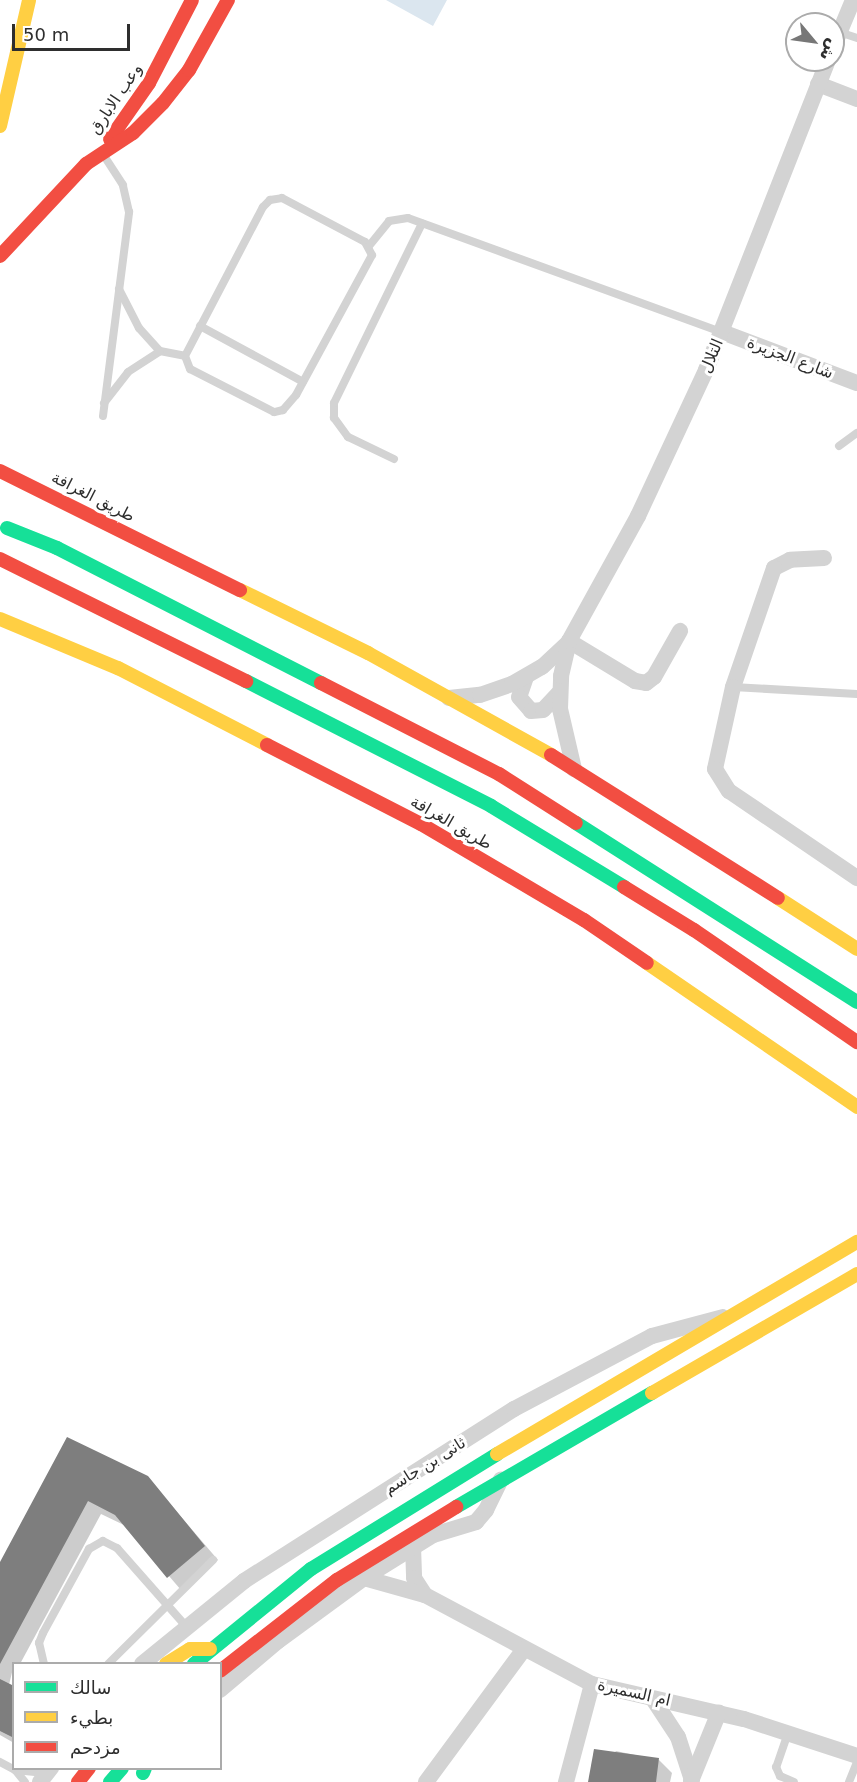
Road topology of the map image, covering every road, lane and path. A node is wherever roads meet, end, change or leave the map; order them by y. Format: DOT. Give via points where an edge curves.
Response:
graph roads {
  1 [pos="29,0"];
  2 [pos="192,0"];
  3 [pos="228,0"];
  4 [pos="853,0"];
  5 [pos="845,19"];
  6 [pos="0,64"];
  7 [pos="823,72"];
  8 [pos="8,79"];
  9 [pos="818,84"];
  10 [pos="857,99"];
  11 [pos="0,126"];
  12 [pos="100,152"];
  13 [pos="422,223"];
  14 [pos="369,246"];
  15 [pos="0,256"];
  16 [pos="119,289"];
  17 [pos="200,326"];
  18 [pos="722,332"];
  19 [pos="160,351"];
  20 [pos="185,356"];
  21 [pos="303,382"];
  22 [pos="857,383"];
  23 [pos="103,405"];
  24 [pos="103,416"];
  25 [pos="857,433"];
  26 [pos="839,447"];
  27 [pos="394,459"];
  28 [pos="0,465"];
  29 [pos="3,475"];
  30 [pos="7,528"];
  31 [pos="824,558"];
  32 [pos="0,559"];
  33 [pos="0,619"];
  34 [pos="680,631"];
  35 [pos="569,641"];
  36 [pos="526,677"];
  37 [pos="733,687"];
  38 [pos="559,693"];
  39 [pos="857,694"];
  40 [pos="448,699"];
  41 [pos="574,769"];
  42 [pos="857,878"];
  43 [pos="857,949"];
  44 [pos="857,1002"];
  45 [pos="857,1042"];
  46 [pos="828,1086"];
  47 [pos="857,1099"];
  48 [pos="857,1107"];
  49 [pos="857,1114"];
  50 [pos="857,1242"];
  51 [pos="857,1274"];
  52 [pos="732,1315"];
  53 [pos="501,1479"];
  54 [pos="413,1546"];
  55 [pos="213,1560"];
  56 [pos="364,1578"];
  57 [pos="425,1595"];
  58 [pos="166,1606"];
  59 [pos="185,1625"];
  60 [pos="210,1649"];
  61 [pos="524,1649"];
  62 [pos="44,1662"];
  63 [pos="110,1662"];
  64 [pos="144,1662"];
  65 [pos="169,1662"];
  66 [pos="196,1662"];
  67 [pos="222,1669"];
  68 [pos="592,1684"];
  69 [pos="222,1688"];
  70 [pos="653,1699"];
  71 [pos="719,1712"];
  72 [pos="788,1733"];
  73 [pos="857,1756"];
  74 [pos="857,1762"];
  75 [pos="15,1770"];
  76 [pos="87,1770"];
  77 [pos="120,1770"];
  78 [pos="46,1774"];
  79 [pos="691,1781"];
  80 [pos="25,1782"];
  81 [pos="78,1782"];
  82 [pos="110,1782"];
  83 [pos="426,1782"];
  84 [pos="566,1782"];
  85 [pos="794,1782"];
  86 [pos="849,1782"];
  1 -- 8 [label="main road"];
  2 -- 12 [label="main road, وعب الابارق" via="149,83"];
  3 -- 12 [label="main road, وعب الابارق" via="189,69 163,103 133,133"];
  4 -- 5 [label="street"];
  6 -- 8 [label="street"];
  7 -- 9 [label="street, التلال"];
  8 -- 11 [label="main road"];
  9 -- 10 [label="street"];
  9 -- 18 [label="street, التلال"];
  12 -- 15 [label="main road, وعب الابارق"];
  12 -- 16 [label="lane" via="117,173 129,212"];
  13 -- 14 [label="lane" via="408,218 390,221"];
  13 -- 18 [label="lane"];
  13 -- 27 [label="lane" via="334,402 334,418 348,437"];
  14 -- 17 [label="lane" via="290,199 270,200"];
  14 -- 21 [label="lane" via="370,260"];
  16 -- 19 [label="lane" via="139,328"];
  16 -- 23 [label="lane"];
  17 -- 20 [label="lane"];
  17 -- 21 [label="lane"];
  18 -- 22 [label="street, شارع الجزيرة"];
  18 -- 35 [label="street, التلال" via="638,516"];
  19 -- 20 [label="lane"];
  19 -- 23 [label="lane" via="128,372"];
  20 -- 21 [label="lane" via="190,369 267,410 283,410"];
  23 -- 24 [label="lane"];
  25 -- 26 [label="lane"];
  28 -- 29 [label="main road, طريق الغرافة"];
  29 -- 40 [label="main road, طريق الغرافة" via="368,653"];
  30 -- 44 [label="main road" via="57,548 499,774"];
  31 -- 37 [label="street" via="784,561 774,568"];
  32 -- 45 [label="main road, طريق الغرافة" via="43,576 491,806 694,930"];
  33 -- 46 [label="main road, طريق الغرافة" via="118,668 421,824 584,920"];
  34 -- 35 [label="street" via="654,677 646,683 635,681"];
  35 -- 36 [label="street"];
  35 -- 38 [label="street"];
  36 -- 38 [label="street" via="519,697 531,711 543,710"];
  36 -- 40 [label="street" via="480,695"];
  37 -- 39 [label="lane"];
  37 -- 42 [label="street" via="715,769 722,784"];
  38 -- 41 [label="street" via="564,740"];
  40 -- 41 [label="main road, طريق الغرافة"];
  41 -- 43 [label="main road, طريق الغرافة" via="712,852"];
  46 -- 47 [label="main road"];
  46 -- 48 [label="main road, طريق الغرافة"];
  46 -- 49 [label="main road"];
  50 -- 52 [label="main road, ثانى بن جاسم"];
  51 -- 53 [label="main road"];
  52 -- 59 [label="street, ثانى بن جاسم" via="652,1336 514,1409 244,1581"];
  52 -- 60 [label="main road, ثانى بن جاسم" via="397,1512 311,1569"];
  53 -- 54 [label="street" via="476,1522 433,1535"];
  53 -- 67 [label="main road" via="338,1580"];
  54 -- 56 [label="street"];
  54 -- 57 [label="street" via="414,1578"];
  55 -- 58 [label="lane"];
  56 -- 57 [label="street, ام السميرة"];
  56 -- 69 [label="street" via="278,1641"];
  57 -- 61 [label="street, ام السميرة"];
  58 -- 59 [label="lane"];
  58 -- 62 [label="lane" via="117,1548 111,1543 95,1544 43,1633 39,1643"];
  58 -- 63 [label="lane"];
  59 -- 64 [label="street, ثانى بن جاسم"];
  60 -- 65 [label="main road" via="190,1649"];
  60 -- 66 [label="main road, ثانى بن جاسم"];
  61 -- 68 [label="street, ام السميرة"];
  61 -- 83 [label="street"];
  68 -- 70 [label="street, ام السميرة"];
  68 -- 84 [label="street"];
  70 -- 71 [label="street, ام السميرة"];
  70 -- 79 [label="street" via="678,1737"];
  71 -- 72 [label="street, ام السميرة"];
  71 -- 79 [label="street"];
  72 -- 73 [label="street, ام السميرة"];
  72 -- 85 [label="lane" via="776,1767 780,1776"];
  74 -- 86 [label="lane"];
  75 -- 78 [label="lane"];
  75 -- 80 [label="lane"];
  76 -- 81 [label="main road"];
  77 -- 82 [label="main road"];
}
